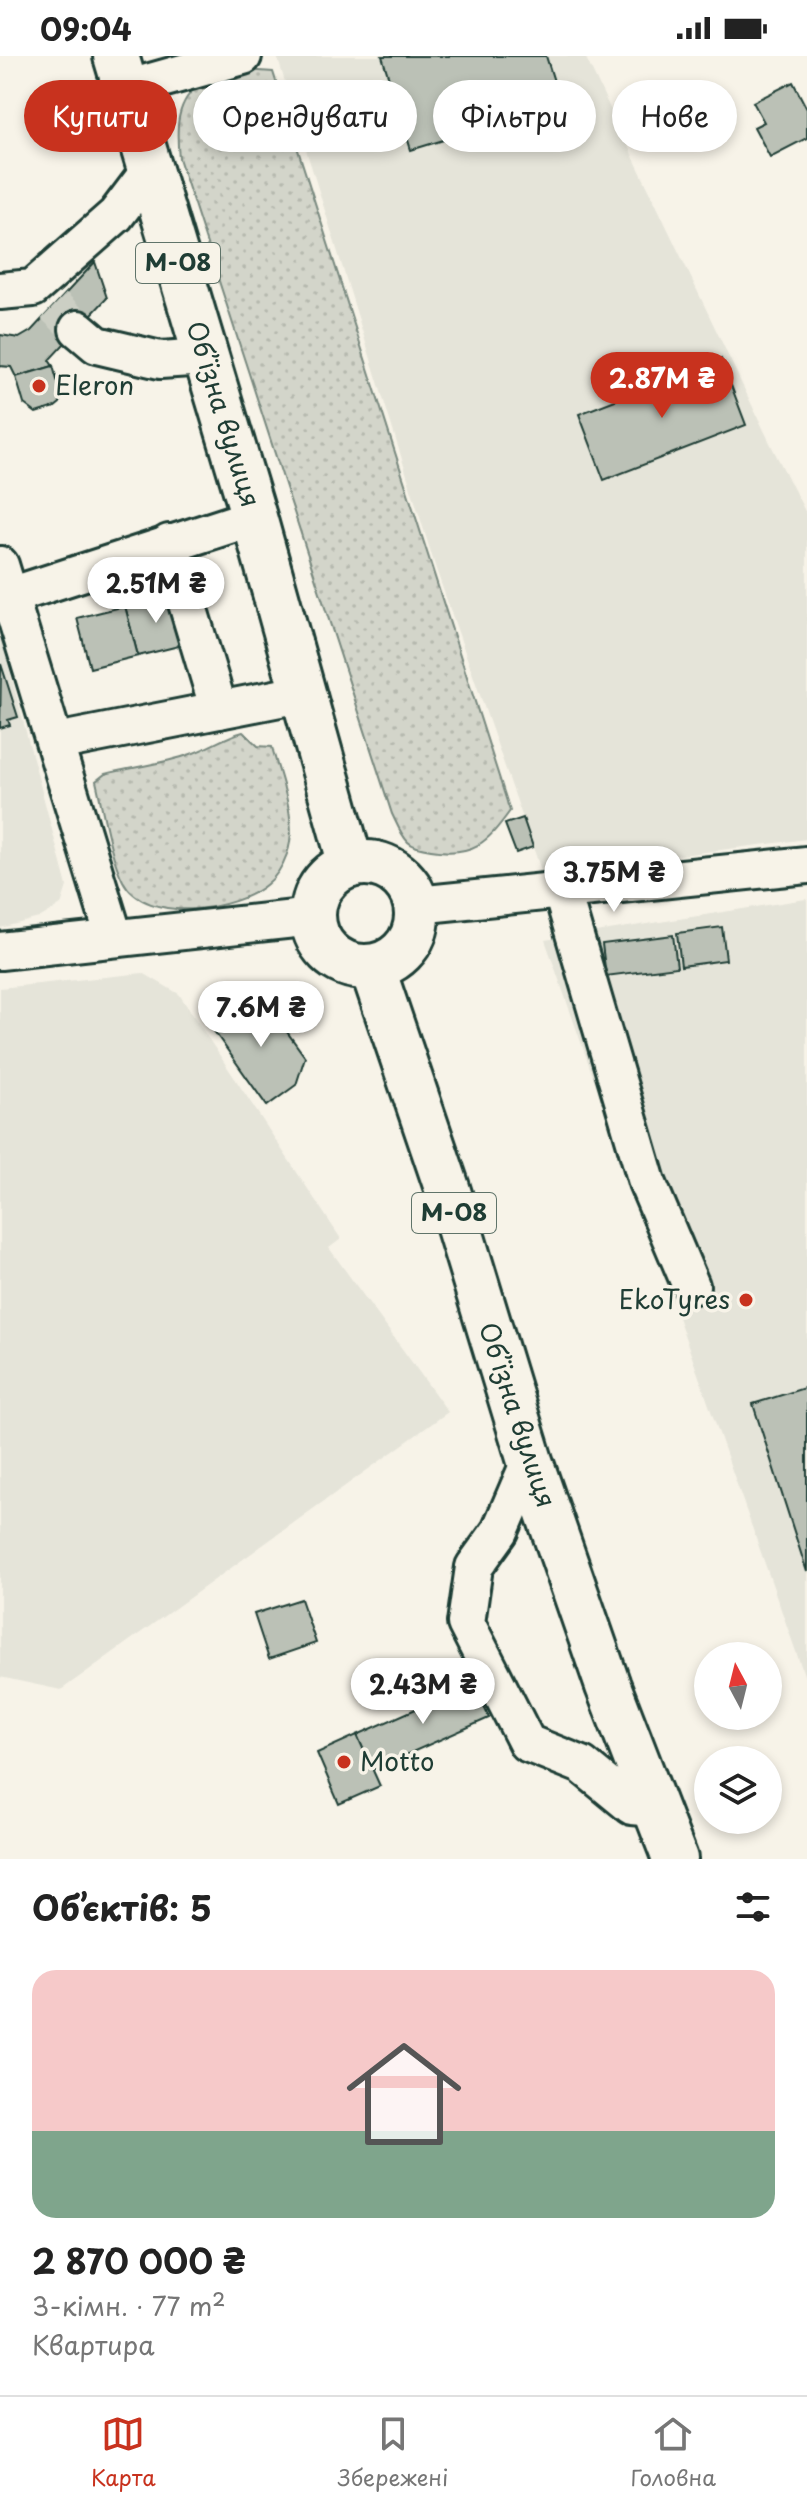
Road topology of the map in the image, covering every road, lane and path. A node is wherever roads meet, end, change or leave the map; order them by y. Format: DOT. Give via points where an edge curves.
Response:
graph roads {
  1 [pos="243,56"];
  2 [pos="121,73"];
  3 [pos="150,170"];
  4 [pos="41,304"];
  5 [pos="206,357"];
  6 [pos="254,517"];
  7 [pos="169,543"];
  8 [pos="5,580"];
  9 [pos="305,693"];
  10 [pos="219,710"];
  11 [pos="56,742"];
  12 [pos="351,865"];
  13 [pos="807,865"];
  14 [pos="561,889"];
  15 [pos="417,905"];
  16 [pos="313,917"];
  17 [pos="114,937"];
  18 [pos="0,951"];
  19 [pos="372,967"];
  20 [pos="691,1286"];
  21 [pos="530,1461"];
  22 [pos="656,1808"];
  23 [pos="675,1859"];
  1 -- 2 [label="street"];
  2 -- 3 [label="highway, Обʼїзна вулиця / М-08"];
  3 -- 4 [label="street"];
  3 -- 5 [label="highway, Обʼїзна вулиця / М-08"];
  4 -- 5 [label="street" via="97,345 160,360"];
  5 -- 6 [label="highway, Обʼїзна вулиця / М-08"];
  6 -- 7 [label="street"];
  6 -- 9 [label="highway, Обʼїзна вулиця / М-08"];
  7 -- 8 [label="street"];
  7 -- 10 [label="street"];
  8 -- 11 [label="street"];
  9 -- 10 [label="street"];
  9 -- 12 [label="highway, Обʼїзна вулиця / М-08"];
  10 -- 11 [label="street"];
  11 -- 17 [label="street"];
  12 -- 15 [label="highway" via="385,867 405,883"];
  12 -- 16 [label="highway" via="323,884"];
  13 -- 14 [label="street"];
  14 -- 15 [label="street"];
  14 -- 20 [label="street" via="647,1182"];
  15 -- 19 [label="highway" via="417,922 403,953"];
  16 -- 17 [label="street"];
  16 -- 19 [label="highway" via="316,934 339,961"];
  17 -- 18 [label="street"];
  19 -- 21 [label="highway, Обʼїзна вулиця / М-08" via="447,1188"];
  21 -- 22 [label="highway, Обʼїзна вулиця / М-08"];
  21 -- 22 [label="street" via="500,1531 474,1567 466,1623 527,1743 582,1765 632,1806"];
  22 -- 23 [label="highway, Обʼїзна вулиця / М-08"];
}
